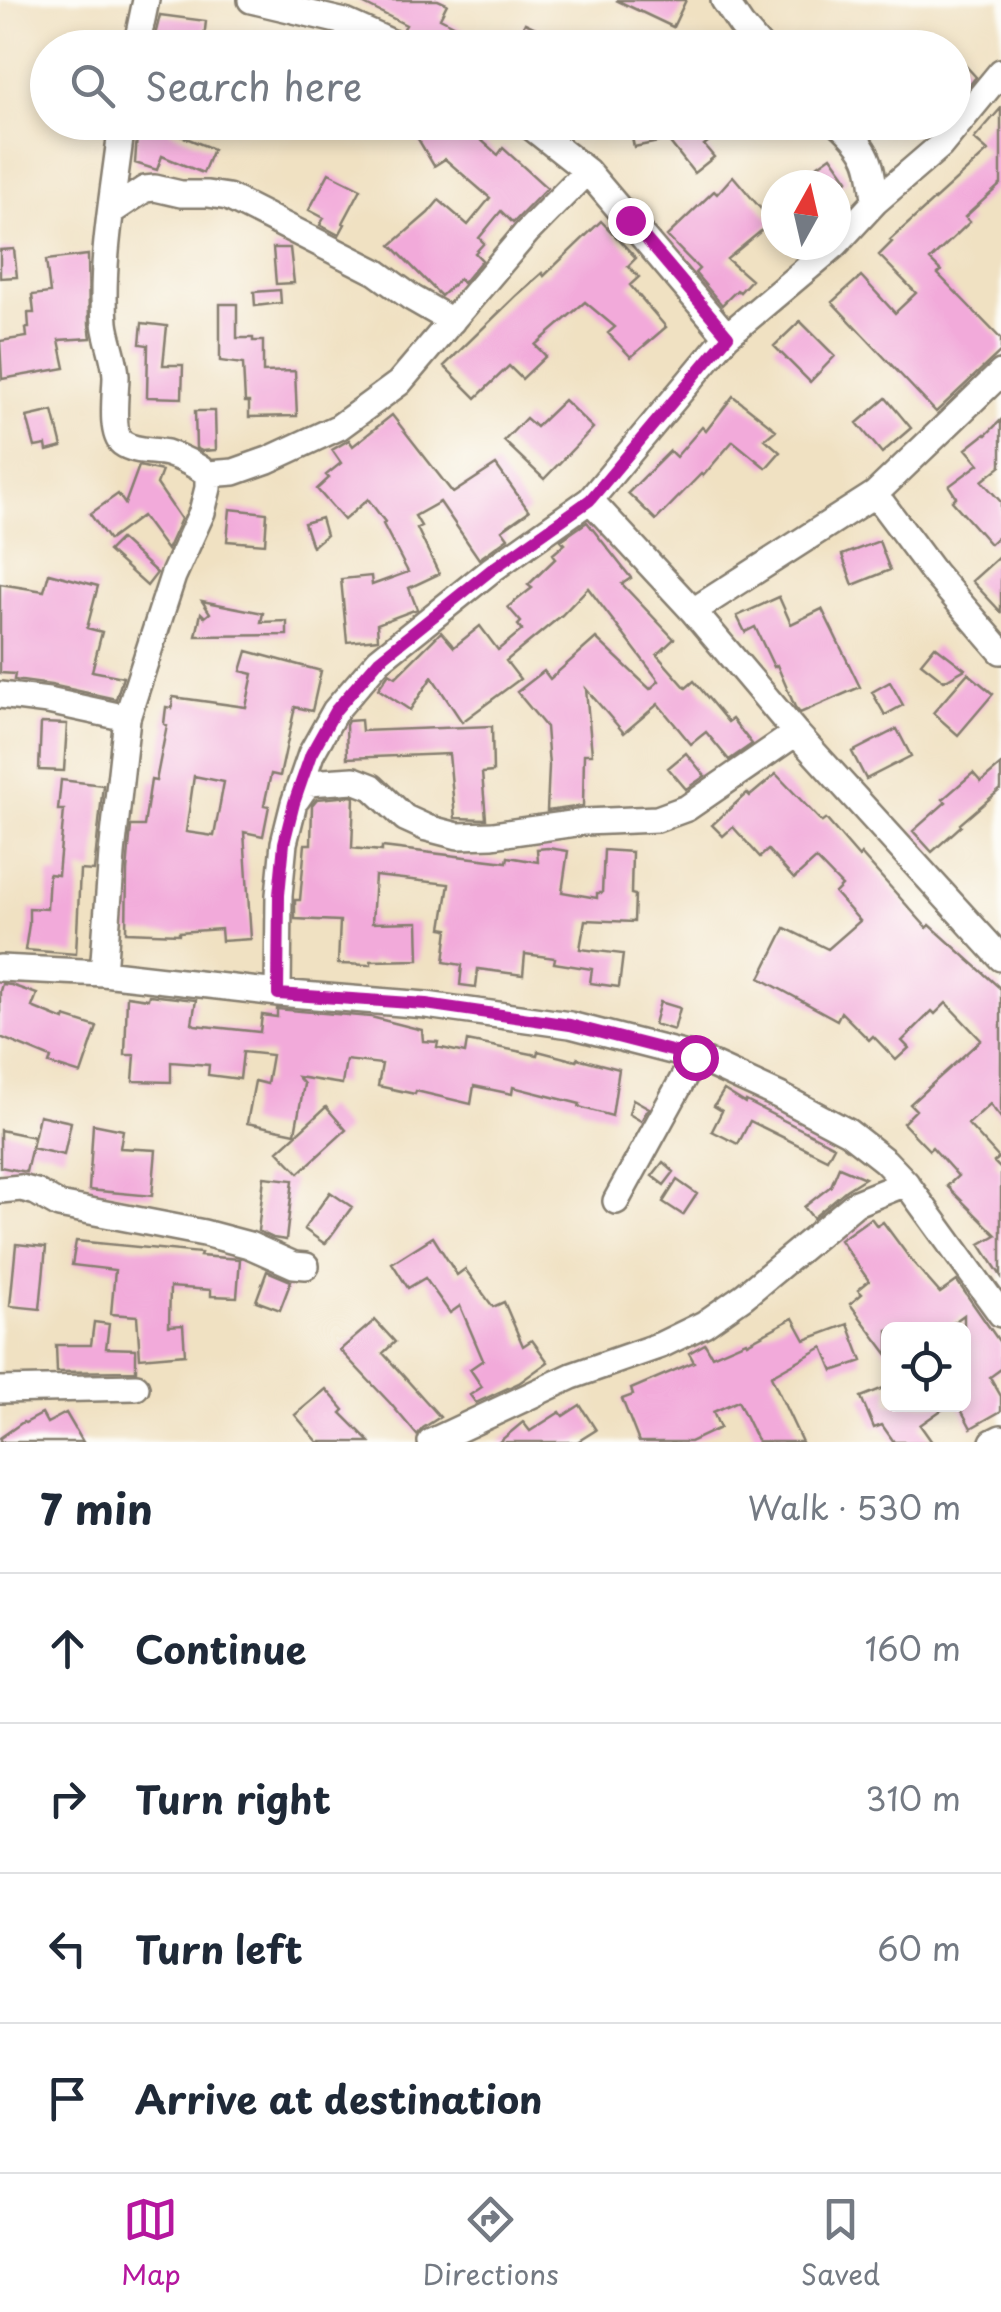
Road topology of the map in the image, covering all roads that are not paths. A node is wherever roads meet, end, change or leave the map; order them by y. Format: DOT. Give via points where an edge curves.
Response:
graph roads {
  1 [pos="146,0"];
  2 [pos="251,0"];
  3 [pos="724,0"];
  4 [pos="140,30"];
  5 [pos="363,30"];
  6 [pos="747,30"];
  7 [pos="1001,72"];
  8 [pos="971,108"];
  9 [pos="120,140"];
  10 [pos="548,140"];
  11 [pos="857,140"];
  12 [pos="945,140"];
  13 [pos="587,171"];
  14 [pos="875,202"];
  15 [pos="112,211"];
  16 [pos="851,228"];
  17 [pos="818,260"];
  18 [pos="452,320"];
  19 [pos="728,336"];
  20 [pos="1001,373"];
  21 [pos="208,474"];
  22 [pos="876,494"];
  23 [pos="590,500"];
  24 [pos="693,611"];
  25 [pos="1001,651"];
  26 [pos="0,694"];
  27 [pos="126,718"];
  28 [pos="796,733"];
  29 [pos="294,803"];
  30 [pos="1001,958"];
  31 [pos="0,968"];
  32 [pos="103,973"];
  33 [pos="278,994"];
  34 [pos="695,1057"];
  35 [pos="906,1183"];
  36 [pos="0,1190"];
  37 [pos="616,1201"];
  38 [pos="306,1266"];
  39 [pos="997,1299"];
  40 [pos="136,1387"];
  41 [pos="0,1390"];
  42 [pos="1001,1438"];
  43 [pos="431,1442"];
  44 [pos="993,1442"];
  1 -- 4 [label="street"];
  2 -- 5 [label="street"];
  3 -- 6 [label="street"];
  7 -- 8 [label="street"];
  9 -- 15 [label="street"];
  10 -- 13 [label="street"];
  11 -- 14 [label="street" via="873,173"];
  12 -- 14 [label="street"];
  13 -- 18 [label="street"];
  13 -- 19 [label="street"];
  14 -- 16 [label="street"];
  15 -- 18 [label="street" via="155,188 228,197 376,272"];
  15 -- 21 [label="street" via="105,326 116,372 115,433 131,447 166,453"];
  17 -- 19 [label="street"];
  18 -- 21 [label="street" via="399,383 339,426 268,460"];
  19 -- 23 [label="street"];
  20 -- 22 [label="street"];
  21 -- 27 [label="street" via="202,512"];
  22 -- 24 [label="street"];
  22 -- 25 [label="street"];
  23 -- 24 [label="street"];
  23 -- 29 [label="street" via="379,660 335,711"];
  24 -- 28 [label="street"];
  26 -- 27 [label="street"];
  27 -- 32 [label="street"];
  28 -- 29 [label="street" via="687,808 657,819 458,836 404,818 354,780 308,783"];
  28 -- 30 [label="street"];
  29 -- 33 [label="street" via="279,895"];
  31 -- 32 [label="street"];
  32 -- 33 [label="street"];
  33 -- 34 [label="street" via="426,1004 570,1025"];
  34 -- 35 [label="street" via="848,1132"];
  34 -- 37 [label="street"];
  35 -- 39 [label="street"];
  35 -- 43 [label="street" via="856,1203 704,1324"];
  36 -- 38 [label="street" via="22,1188 59,1205 204,1233"];
  40 -- 41 [label="street"];
  42 -- 44 [label="street"];
}
